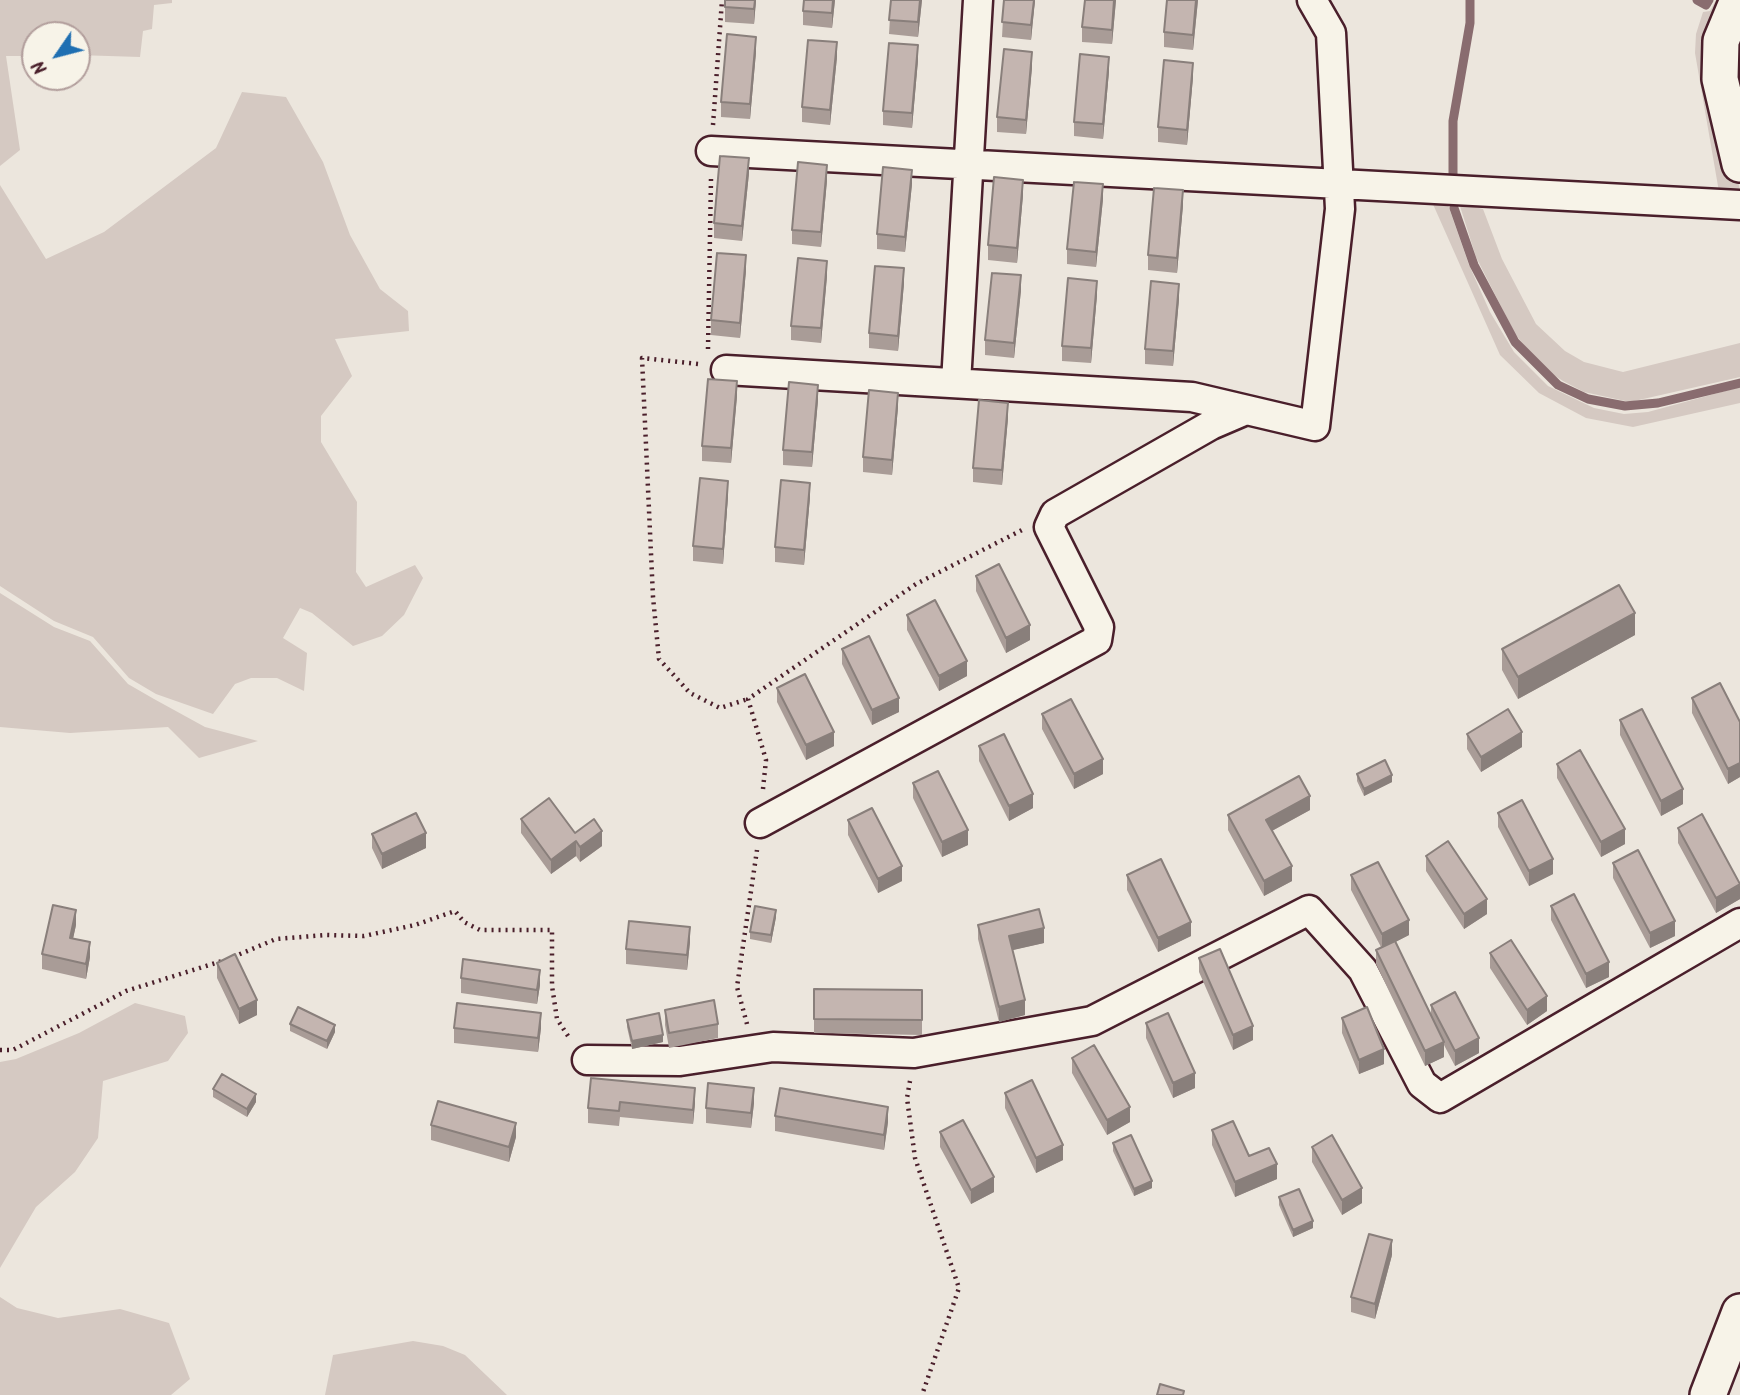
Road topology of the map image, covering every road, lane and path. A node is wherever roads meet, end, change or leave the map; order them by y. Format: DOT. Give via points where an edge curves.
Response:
graph roads {
  1 [pos="722,0"];
  2 [pos="978,0"];
  3 [pos="1312,0"];
  4 [pos="1738,0"];
  5 [pos="711,151"];
  6 [pos="1740,164"];
  7 [pos="969,165"];
  8 [pos="1340,185"];
  9 [pos="1740,205"];
  10 [pos="714,362"];
  11 [pos="956,383"];
  12 [pos="1246,410"];
  13 [pos="1055,514"];
  14 [pos="748,699"];
  15 [pos="760,823"];
  16 [pos="1740,923"];
  17 [pos="772,1047"];
  18 [pos="0,1050"];
  19 [pos="914,1053"];
  20 [pos="587,1060"];
  21 [pos="1740,1312"];
  22 [pos="922,1395"];
  23 [pos="1708,1395"];
  1 -- 5 [label="path"];
  2 -- 7 [label="street"];
  3 -- 8 [label="street" via="1331,33"];
  4 -- 6 [label="street" via="1721,41 1720,79"];
  5 -- 7 [label="street"];
  5 -- 10 [label="path"];
  7 -- 8 [label="street"];
  7 -- 11 [label="street"];
  8 -- 9 [label="street"];
  8 -- 12 [label="street" via="1315,426"];
  10 -- 11 [label="street"];
  10 -- 14 [label="path" via="642,358 659,659 690,692 720,708"];
  11 -- 12 [label="street" via="1192,397"];
  12 -- 13 [label="street" via="1211,425"];
  13 -- 14 [label="path" via="916,584"];
  13 -- 15 [label="street" via="1049,527 1099,627 1097,640"];
  14 -- 15 [label="path" via="766,760"];
  15 -- 17 [label="path" via="737,987 750,1031"];
  16 -- 19 [label="street" via="1440,1098 1422,1084 1363,970 1309,910 1092,1021"];
  17 -- 19 [label="street"];
  17 -- 20 [label="street" via="680,1061"];
  18 -- 20 [label="path" via="13,1050 126,991 194,972 276,939 364,936 455,911 480,930 552,930 557,1018"];
  19 -- 22 [label="path" via="907,1098 915,1158 959,1288"];
  21 -- 23 [label="street"];
}
